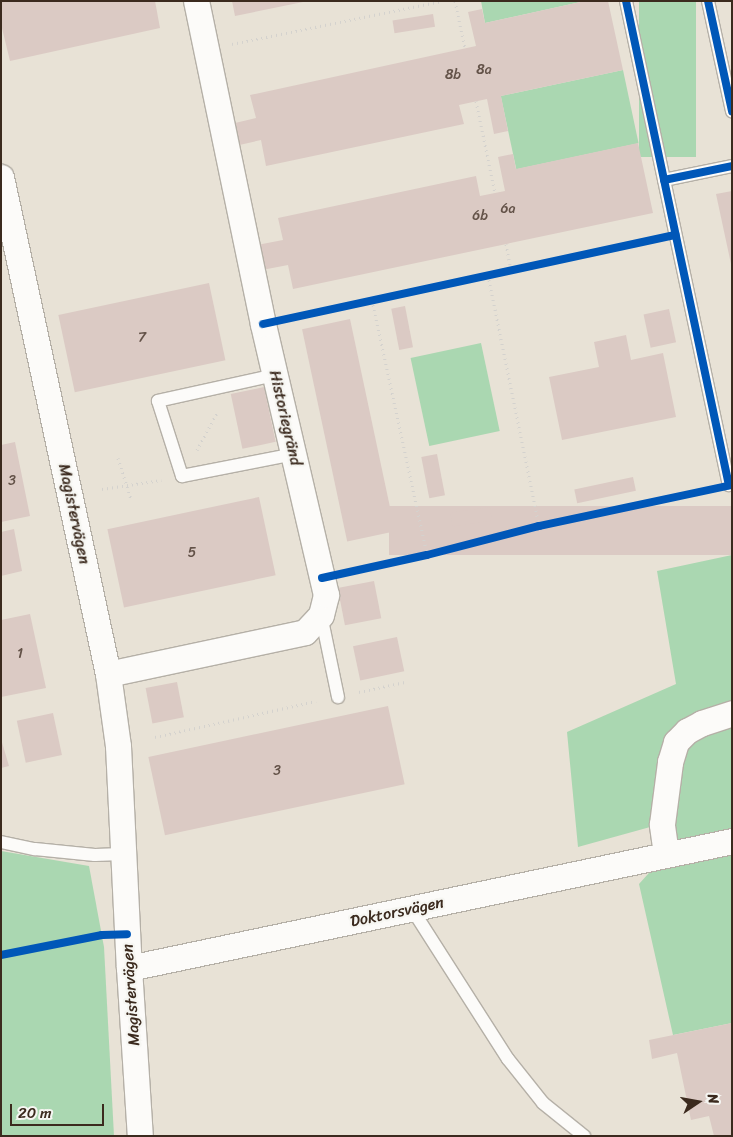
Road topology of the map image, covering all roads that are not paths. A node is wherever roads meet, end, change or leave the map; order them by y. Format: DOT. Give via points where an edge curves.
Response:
graph roads {
  1 [pos="196,1"];
  2 [pos="626,1"];
  3 [pos="708,1"];
  4 [pos="732,111"];
  5 [pos="732,166"];
  6 [pos="1,177"];
  7 [pos="664,180"];
  8 [pos="275,375"];
  9 [pos="294,454"];
  10 [pos="729,485"];
  11 [pos="321,615"];
  12 [pos="108,674"];
  13 [pos="338,697"];
  14 [pos="732,713"];
  15 [pos="732,841"];
  16 [pos="1,842"];
  17 [pos="122,854"];
  18 [pos="666,854"];
  19 [pos="412,909"];
  20 [pos="129,968"];
  21 [pos="140,1136"];
  22 [pos="584,1136"];
  1 -- 8 [label="street, Historiegränd"];
  2 -- 7 [label="lane"];
  3 -- 4 [label="lane"];
  5 -- 7 [label="lane"];
  6 -- 12 [label="street, Magistervägen"];
  7 -- 10 [label="lane"];
  8 -- 9 [label="street, Historiegränd"];
  8 -- 9 [label="lane" via="158,401 182,476"];
  9 -- 11 [label="street, Historiegränd" via="326,595"];
  11 -- 12 [label="street" via="305,632"];
  11 -- 13 [label="lane"];
  12 -- 17 [label="street, Magistervägen" via="118,746"];
  14 -- 18 [label="street" via="702,722 676,742 670,762 662,824"];
  15 -- 18 [label="street, Doktorsvägen"];
  16 -- 17 [label="lane" via="69,852"];
  17 -- 20 [label="street, Magistervägen"];
  18 -- 19 [label="street, Doktorsvägen"];
  19 -- 20 [label="street, Doktorsvägen"];
  19 -- 22 [label="lane" via="508,1058 543,1103"];
  20 -- 21 [label="street, Magistervägen"];
}
